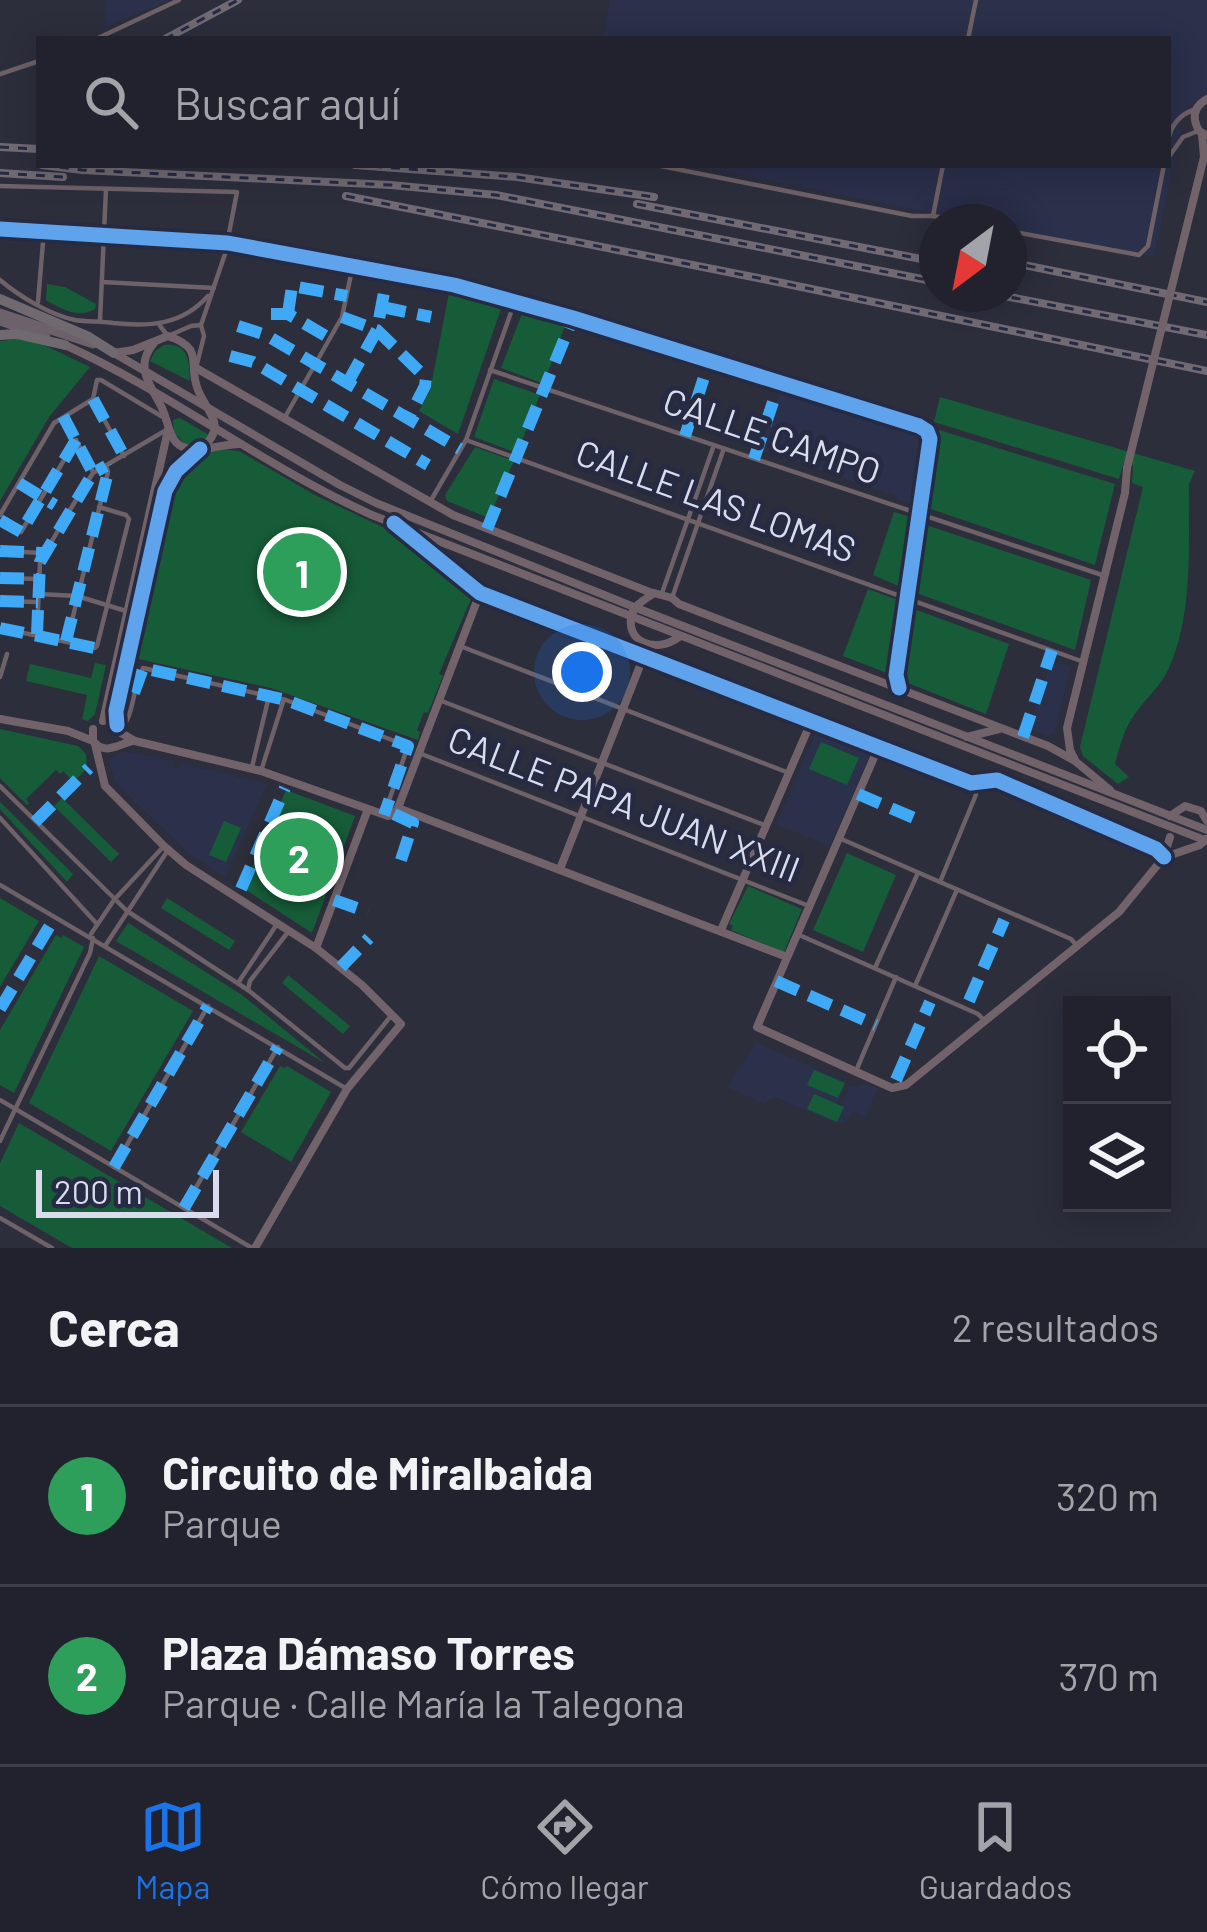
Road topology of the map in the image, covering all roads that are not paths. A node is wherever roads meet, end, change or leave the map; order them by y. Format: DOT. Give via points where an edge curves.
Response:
graph roads {
  1 [pos="178,0"];
  2 [pos="976,0"];
  3 [pos="102,36"];
  4 [pos="969,36"];
  5 [pos="36,63"];
  6 [pos="0,74"];
  7 [pos="1207,99"];
  8 [pos="1196,109"];
  9 [pos="1171,128"];
  10 [pos="1202,134"];
  11 [pos="1171,154"];
  12 [pos="1205,155"];
  13 [pos="671,168"];
  14 [pos="942,168"];
  15 [pos="1165,168"];
  16 [pos="0,186"];
  17 [pos="106,190"];
  18 [pos="935,204"];
  19 [pos="919,216"];
  20 [pos="0,229"];
  21 [pos="44,230"];
  22 [pos="1027,234"];
  23 [pos="104,235"];
  24 [pos="228,243"];
  25 [pos="353,265"];
  26 [pos="0,280"];
  27 [pos="102,282"];
  28 [pos="214,288"];
  29 [pos="0,299"];
  30 [pos="515,301"];
  31 [pos="38,303"];
  32 [pos="0,317"];
  33 [pos="100,321"];
  34 [pos="159,325"];
  35 [pos="201,325"];
  36 [pos="0,335"];
  37 [pos="168,336"];
  38 [pos="154,343"];
  39 [pos="65,345"];
  40 [pos="114,353"];
  41 [pos="196,368"];
  42 [pos="143,369"];
  43 [pos="490,370"];
  44 [pos="152,391"];
  45 [pos="93,399"];
  46 [pos="210,409"];
  47 [pos="285,419"];
  48 [pos="167,424"];
  49 [pos="215,428"];
  50 [pos="466,440"];
  51 [pos="161,441"];
  52 [pos="242,444"];
  53 [pos="714,445"];
  54 [pos="723,448"];
  55 [pos="200,449"];
  56 [pos="124,456"];
  57 [pos="175,461"];
  58 [pos="162,463"];
  59 [pos="106,466"];
  60 [pos="94,473"];
  61 [pos="173,475"];
  62 [pos="430,502"];
  63 [pos="99,507"];
  64 [pos="919,514"];
  65 [pos="0,515"];
  66 [pos="688,519"];
  67 [pos="699,522"];
  68 [pos="394,523"];
  69 [pos="21,532"];
  70 [pos="0,551"];
  71 [pos="44,553"];
  72 [pos="1105,576"];
  73 [pos="0,578"];
  74 [pos="39,579"];
  75 [pos="480,593"];
  76 [pos="657,594"];
  77 [pos="77,596"];
  78 [pos="39,598"];
  79 [pos="907,598"];
  80 [pos="0,601"];
  81 [pos="676,601"];
  82 [pos="107,604"];
  83 [pos="128,612"];
  84 [pos="632,612"];
  85 [pos="0,628"];
  86 [pos="682,631"];
  87 [pos="38,634"];
  88 [pos="67,641"];
  89 [pos="460,646"];
  90 [pos="648,646"];
  91 [pos="7,654"];
  92 [pos="644,656"];
  93 [pos="1084,662"];
  94 [pos="896,675"];
  95 [pos="0,677"];
  96 [pos="885,682"];
  97 [pos="898,688"];
  98 [pos="269,697"];
  99 [pos="284,700"];
  100 [pos="439,700"];
  101 [pos="623,709"];
  102 [pos="0,718"];
  103 [pos="103,721"];
  104 [pos="811,722"];
  105 [pos="1067,728"];
  106 [pos="93,729"];
  107 [pos="1000,729"];
  108 [pos="119,730"];
  109 [pos="79,733"];
  110 [pos="967,736"];
  111 [pos="135,741"];
  112 [pos="94,742"];
  113 [pos="879,746"];
  114 [pos="1048,746"];
  115 [pos="112,748"];
  116 [pos="419,753"];
  117 [pos="1076,761"];
  118 [pos="602,762"];
  119 [pos="99,767"];
  120 [pos="256,770"];
  121 [pos="789,772"];
  122 [pos="979,782"];
  123 [pos="0,786"];
  124 [pos="1116,795"];
  125 [pos="398,808"];
  126 [pos="368,809"];
  127 [pos="384,815"];
  128 [pos="581,816"];
  129 [pos="0,818"];
  130 [pos="1168,820"];
  131 [pos="1207,821"];
  132 [pos="766,826"];
  133 [pos="1206,836"];
  134 [pos="1170,837"];
  135 [pos="839,838"];
  136 [pos="166,848"];
  137 [pos="1190,848"];
  138 [pos="1164,857"];
  139 [pos="560,869"];
  140 [pos="918,872"];
  141 [pos="743,879"];
  142 [pos="940,882"];
  143 [pos="0,885"];
  144 [pos="957,890"];
  145 [pos="114,900"];
  146 [pos="809,906"];
  147 [pos="127,911"];
  148 [pos="97,924"];
  149 [pos="278,924"];
  150 [pos="721,930"];
  151 [pos="289,931"];
  152 [pos="797,934"];
  153 [pos="92,937"];
  154 [pos="105,946"];
  155 [pos="1078,947"];
  156 [pos="316,948"];
  157 [pos="787,957"];
  158 [pos="875,968"];
  159 [pos="243,975"];
  160 [pos="896,977"];
  161 [pos="250,981"];
  162 [pos="238,983"];
  163 [pos="915,986"];
  164 [pos="248,990"];
  165 [pos="208,1006"];
  166 [pos="391,1016"];
  167 [pos="986,1021"];
  168 [pos="278,1047"];
  169 [pos="856,1071"];
  170 [pos="347,1088"];
  171 [pos="0,1100"];
  172 [pos="15,1109"];
  173 [pos="0,1142"];
  174 [pos="114,1167"];
  175 [pos="184,1208"];
  176 [pos="0,1217"];
  177 [pos="52,1248"];
  178 [pos="253,1248"];
  1 -- 3 [label="street"];
  2 -- 4 [label="street"];
  5 -- 6 [label="street"];
  7 -- 8 [label="street"];
  8 -- 9 [label="street"];
  8 -- 10 [label="street"];
  10 -- 11 [label="street" via="1183,136"];
  10 -- 12 [label="street"];
  12 -- 72 [label="street, bridge"];
  13 -- 19 [label="street"];
  14 -- 18 [label="street"];
  15 -- 22 [label="street" via="1148,246 1139,255"];
  16 -- 17 [label="street"];
  17 -- 23 [label="street"];
  17 -- 24 [label="street" via="237,192"];
  20 -- 21 [label="street"];
  21 -- 23 [label="street"];
  21 -- 31 [label="street"];
  23 -- 24 [label="street"];
  23 -- 27 [label="street"];
  24 -- 25 [label="street"];
  24 -- 28 [label="street"];
  25 -- 30 [label="street"];
  25 -- 47 [label="street" via="342,317"];
  26 -- 31 [label="street"];
  27 -- 28 [label="street"];
  27 -- 33 [label="street"];
  28 -- 34 [label="street" via="192,311"];
  28 -- 35 [label="street"];
  29 -- 40 [label="highway"];
  30 -- 43 [label="street"];
  30 -- 64 [label="street" via="927,431"];
  31 -- 33 [label="street" via="68,318"];
  32 -- 39 [label="main road"];
  32 -- 40 [label="main road"];
  33 -- 34 [label="street"];
  34 -- 37 [label="street"];
  35 -- 37 [label="street"];
  35 -- 41 [label="street"];
  36 -- 39 [label="highway"];
  37 -- 38 [label="street"];
  37 -- 41 [label="street" via="191,349"];
  38 -- 40 [label="street"];
  38 -- 42 [label="street"];
  39 -- 44 [label="street"];
  40 -- 42 [label="street"];
  41 -- 46 [label="street"];
  41 -- 47 [label="street"];
  42 -- 44 [label="street"];
  42 -- 46 [label="street"];
  43 -- 50 [label="street"];
  43 -- 53 [label="street, CALLE CAMPO"];
  44 -- 48 [label="street"];
  44 -- 49 [label="street"];
  45 -- 48 [label="street" via="101,380"];
  45 -- 56 [label="street"];
  45 -- 65 [label="street" via="54,423"];
  46 -- 49 [label="street"];
  46 -- 84 [label="street" via="376,503"];
  47 -- 62 [label="street"];
  48 -- 51 [label="street"];
  48 -- 55 [label="street" via="174,441"];
  49 -- 52 [label="street"];
  49 -- 55 [label="street"];
  50 -- 62 [label="street"];
  50 -- 66 [label="street, CALLE LAS LOMAS"];
  51 -- 56 [label="street"];
  51 -- 57 [label="street"];
  51 -- 58 [label="street"];
  52 -- 55 [label="street"];
  52 -- 68 [label="street"];
  53 -- 54 [label="street, CALLE CAMPO"];
  53 -- 66 [label="street"];
  54 -- 64 [label="street, CALLE CAMPO"];
  54 -- 67 [label="street"];
  55 -- 61 [label="street"];
  56 -- 59 [label="street"];
  57 -- 58 [label="street"];
  57 -- 61 [label="street"];
  58 -- 83 [label="street"];
  59 -- 60 [label="street"];
  59 -- 63 [label="street"];
  60 -- 69 [label="street" via="76,440"];
  60 -- 71 [label="street"];
  61 -- 108 [label="street" via="116,711"];
  62 -- 76 [label="street"];
  63 -- 77 [label="street"];
  63 -- 82 [label="street" via="128,519"];
  64 -- 72 [label="street, CALLE CAMPO"];
  64 -- 79 [label="street"];
  66 -- 67 [label="street, CALLE LAS LOMAS"];
  66 -- 76 [label="street"];
  67 -- 79 [label="street, CALLE LAS LOMAS"];
  67 -- 81 [label="street"];
  68 -- 75 [label="street"];
  68 -- 84 [label="street"];
  70 -- 71 [label="street"];
  71 -- 74 [label="street"];
  72 -- 93 [label="street"];
  73 -- 74 [label="street"];
  74 -- 78 [label="street"];
  75 -- 89 [label="street"];
  75 -- 92 [label="street"];
  76 -- 81 [label="street"];
  76 -- 84 [label="street"];
  77 -- 78 [label="street"];
  77 -- 82 [label="street"];
  77 -- 88 [label="street"];
  78 -- 80 [label="street"];
  78 -- 87 [label="street"];
  79 -- 93 [label="street, CALLE LAS LOMAS"];
  79 -- 94 [label="street"];
  81 -- 86 [label="street"];
  81 -- 96 [label="street"];
  82 -- 83 [label="street"];
  82 -- 88 [label="street" via="95,648"];
  83 -- 103 [label="street"];
  84 -- 86 [label="street"];
  84 -- 90 [label="street" via="632,628"];
  85 -- 87 [label="street"];
  86 -- 90 [label="street" via="671,643"];
  86 -- 110 [label="street"];
  86 -- 130 [label="street"];
  87 -- 88 [label="street"];
  89 -- 100 [label="street"];
  89 -- 101 [label="street"];
  90 -- 92 [label="street"];
  91 -- 95 [label="street"];
  92 -- 101 [label="street"];
  92 -- 104 [label="street"];
  93 -- 105 [label="street"];
  94 -- 96 [label="street"];
  94 -- 97 [label="street"];
  96 -- 97 [label="street"];
  97 -- 107 [label="street"];
  98 -- 99 [label="street"];
  98 -- 108 [label="street" via="143,668"];
  98 -- 120 [label="street"];
  99 -- 120 [label="street"];
  99 -- 127 [label="street" via="408,746"];
  100 -- 116 [label="street"];
  100 -- 118 [label="street"];
  101 -- 118 [label="street"];
  101 -- 121 [label="street"];
  102 -- 109 [label="street"];
  103 -- 106 [label="street"];
  103 -- 108 [label="street"];
  104 -- 113 [label="street"];
  104 -- 121 [label="street"];
  105 -- 114 [label="street"];
  105 -- 117 [label="street"];
  106 -- 109 [label="street"];
  106 -- 112 [label="street"];
  107 -- 110 [label="street"];
  107 -- 114 [label="street"];
  108 -- 111 [label="street"];
  108 -- 115 [label="street"];
  109 -- 112 [label="street"];
  110 -- 124 [label="street"];
  111 -- 115 [label="street"];
  111 -- 120 [label="street"];
  112 -- 115 [label="street"];
  112 -- 119 [label="street"];
  113 -- 122 [label="street"];
  113 -- 135 [label="street"];
  114 -- 117 [label="street"];
  115 -- 119 [label="street"];
  116 -- 125 [label="street"];
  116 -- 128 [label="street, CALLE PAPA JUAN XXIII"];
  117 -- 124 [label="street"];
  118 -- 128 [label="street"];
  118 -- 132 [label="street"];
  119 -- 136 [label="street" via="109,791"];
  120 -- 126 [label="street"];
  121 -- 132 [label="street"];
  122 -- 138 [label="street" via="997,780"];
  122 -- 142 [label="street"];
  123 -- 145 [label="street"];
  124 -- 130 [label="street"];
  125 -- 127 [label="street"];
  125 -- 139 [label="street"];
  126 -- 127 [label="street"];
  126 -- 156 [label="street"];
  128 -- 139 [label="street"];
  128 -- 141 [label="street, CALLE PAPA JUAN XXIII"];
  129 -- 148 [label="street"];
  130 -- 131 [label="street" via="1185,806"];
  130 -- 133 [label="street"];
  130 -- 134 [label="street"];
  132 -- 141 [label="street"];
  133 -- 137 [label="street"];
  134 -- 137 [label="street"];
  134 -- 138 [label="street"];
  135 -- 140 [label="street"];
  135 -- 146 [label="street"];
  136 -- 145 [label="street"];
  136 -- 147 [label="street"];
  136 -- 149 [label="street"];
  137 -- 138 [label="street"];
  138 -- 155 [label="street"];
  139 -- 150 [label="street"];
  140 -- 142 [label="street"];
  140 -- 158 [label="street"];
  141 -- 146 [label="street, CALLE PAPA JUAN XXIII"];
  141 -- 150 [label="street"];
  142 -- 144 [label="street"];
  143 -- 153 [label="street"];
  144 -- 155 [label="street"];
  144 -- 163 [label="street"];
  145 -- 147 [label="street"];
  145 -- 148 [label="street"];
  146 -- 152 [label="street"];
  147 -- 154 [label="street"];
  147 -- 162 [label="street"];
  148 -- 153 [label="street"];
  149 -- 151 [label="street"];
  149 -- 159 [label="street"];
  150 -- 157 [label="street"];
  151 -- 156 [label="street"];
  151 -- 161 [label="street"];
  152 -- 157 [label="street"];
  152 -- 158 [label="street"];
  153 -- 154 [label="street"];
  153 -- 172 [label="street"];
  154 -- 165 [label="street"];
  155 -- 167 [label="street"];
  156 -- 166 [label="street"];
  157 -- 169 [label="street" via="757,1027"];
  158 -- 160 [label="street"];
  159 -- 161 [label="street"];
  159 -- 162 [label="street"];
  160 -- 163 [label="street"];
  160 -- 169 [label="street"];
  161 -- 164 [label="street"];
  162 -- 164 [label="street"];
  163 -- 167 [label="street"];
  164 -- 166 [label="street" via="345,1069"];
  165 -- 168 [label="street"];
  165 -- 174 [label="street"];
  166 -- 170 [label="street" via="400,1024"];
  167 -- 169 [label="street" via="900,1088"];
  168 -- 170 [label="street"];
  168 -- 175 [label="street"];
  170 -- 178 [label="street"];
  171 -- 172 [label="street"];
  172 -- 173 [label="street"];
  172 -- 174 [label="street"];
  174 -- 175 [label="street"];
  175 -- 178 [label="street"];
  176 -- 177 [label="street"];
}
